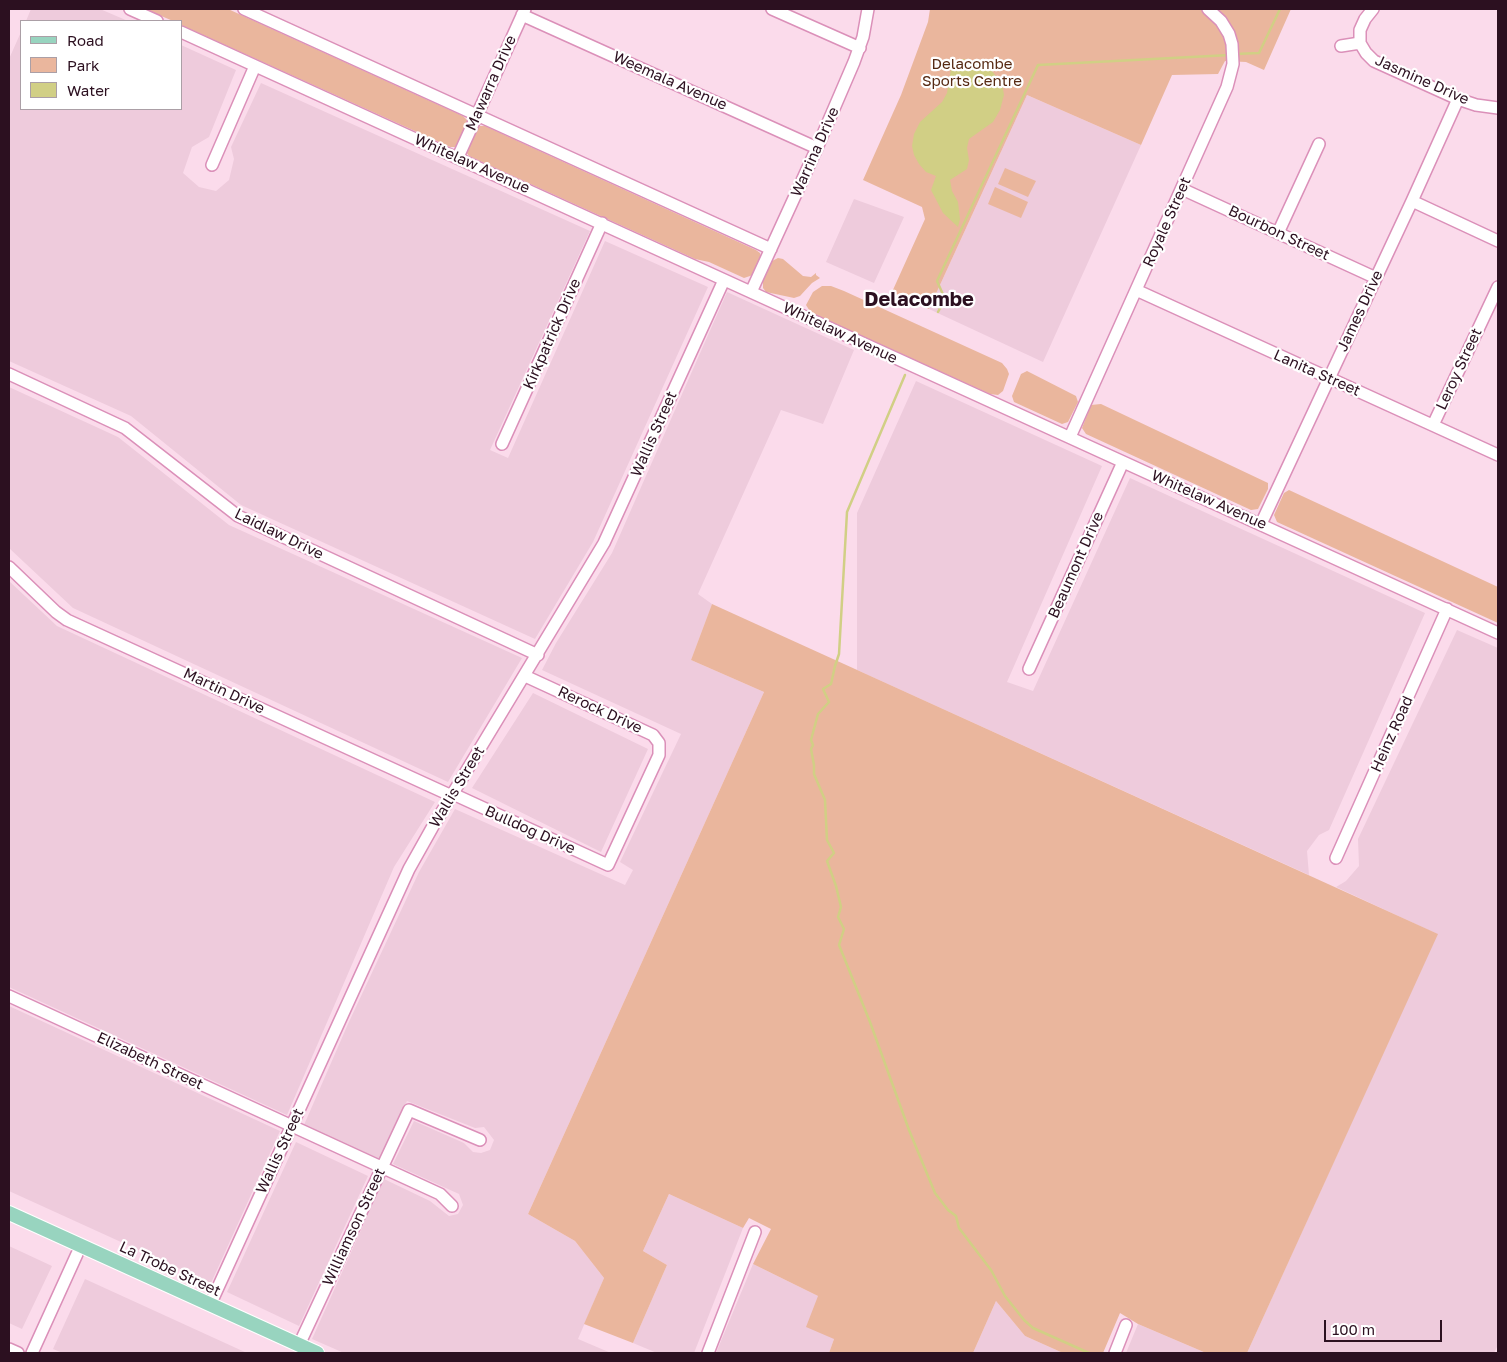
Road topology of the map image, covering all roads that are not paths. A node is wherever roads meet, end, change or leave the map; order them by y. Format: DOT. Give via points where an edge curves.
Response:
graph roads {
  1 [pos="130,9"];
  2 [pos="244,9"];
  3 [pos="772,9"];
  4 [pos="868,9"];
  5 [pos="1208,9"];
  6 [pos="1373,9"];
  7 [pos="524,12"];
  8 [pos="155,20"];
  9 [pos="182,32"];
  10 [pos="1360,43"];
  11 [pos="1341,46"];
  12 [pos="860,48"];
  13 [pos="255,66"];
  14 [pos="1458,99"];
  15 [pos="1498,108"];
  16 [pos="476,115"];
  17 [pos="1318,144"];
  18 [pos="817,148"];
  19 [pos="458,157"];
  20 [pos="212,165"];
  21 [pos="1182,189"];
  22 [pos="1412,202"];
  23 [pos="602,223"];
  24 [pos="1278,233"];
  25 [pos="1498,241"];
  26 [pos="770,249"];
  27 [pos="1376,278"];
  28 [pos="724,280"];
  29 [pos="1498,287"];
  30 [pos="1136,290"];
  31 [pos="751,292"];
  32 [pos="9,374"];
  33 [pos="1328,378"];
  34 [pos="1433,425"];
  35 [pos="1070,437"];
  36 [pos="502,444"];
  37 [pos="1498,455"];
  38 [pos="1123,462"];
  39 [pos="1261,524"];
  40 [pos="9,567"];
  41 [pos="1447,609"];
  42 [pos="1498,633"];
  43 [pos="538,655"];
  44 [pos="1029,668"];
  45 [pos="525,676"];
  46 [pos="452,795"];
  47 [pos="1336,858"];
  48 [pos="608,865"];
  49 [pos="9,996"];
  50 [pos="292,1126"];
  51 [pos="480,1140"];
  52 [pos="381,1168"];
  53 [pos="452,1206"];
  54 [pos="9,1212"];
  55 [pos="9,1222"];
  56 [pos="756,1232"];
  57 [pos="79,1250"];
  58 [pos="208,1309"];
  59 [pos="1126,1325"];
  60 [pos="9,1349"];
  61 [pos="296,1350"];
  62 [pos="18,1353"];
  63 [pos="32,1353"];
  64 [pos="317,1353"];
  65 [pos="708,1353"];
  66 [pos="1115,1353"];
  1 -- 8 [label="street"];
  2 -- 16 [label="street"];
  3 -- 12 [label="street"];
  4 -- 12 [label="street, Warrina Drive"];
  5 -- 21 [label="street, Royale Street" via="1228,34 1233,64 1226,89"];
  6 -- 10 [label="street, Jasmine Drive" via="1360,30"];
  7 -- 16 [label="street, Mawarra Drive"];
  7 -- 18 [label="street, Weemala Avenue"];
  9 -- 13 [label="street, Whitelaw Avenue"];
  10 -- 11 [label="street"];
  10 -- 14 [label="street, Jasmine Drive" via="1374,61"];
  12 -- 18 [label="street, Warrina Drive"];
  13 -- 19 [label="street, Whitelaw Avenue"];
  13 -- 20 [label="street"];
  14 -- 15 [label="street, Jasmine Drive"];
  14 -- 22 [label="street, James Drive"];
  16 -- 19 [label="street, Mawarra Drive"];
  16 -- 26 [label="street"];
  17 -- 24 [label="street"];
  18 -- 26 [label="street, Warrina Drive"];
  19 -- 23 [label="street, Whitelaw Avenue"];
  21 -- 24 [label="street, Bourbon Street"];
  21 -- 30 [label="street, Royale Street"];
  22 -- 25 [label="street"];
  22 -- 27 [label="street, James Drive"];
  23 -- 28 [label="street, Whitelaw Avenue"];
  23 -- 36 [label="street, Kirkpatrick Drive"];
  24 -- 27 [label="street, Bourbon Street"];
  26 -- 31 [label="street, Warrina Drive"];
  27 -- 33 [label="street, James Drive"];
  28 -- 31 [label="street, Whitelaw Avenue"];
  28 -- 43 [label="street, Wallis Street" via="604,543"];
  29 -- 34 [label="street, Leroy Street"];
  30 -- 33 [label="street, Lanita Street"];
  30 -- 35 [label="street, Royale Street"];
  31 -- 35 [label="street, Whitelaw Avenue"];
  32 -- 43 [label="street, Laidlaw Drive" via="125,428 238,516"];
  33 -- 34 [label="street, Lanita Street"];
  33 -- 39 [label="street, James Drive"];
  34 -- 37 [label="street, Lanita Street"];
  35 -- 38 [label="street, Whitelaw Avenue"];
  38 -- 39 [label="street, Whitelaw Avenue"];
  38 -- 44 [label="street, Beaumont Drive"];
  39 -- 41 [label="street, Whitelaw Avenue"];
  40 -- 46 [label="street, Martin Drive" via="67,620"];
  41 -- 42 [label="street, Whitelaw Avenue"];
  41 -- 47 [label="street, Heinz Road"];
  43 -- 45 [label="street, Wallis Street"];
  45 -- 46 [label="street, Wallis Street"];
  45 -- 48 [label="street, Rerock Drive" via="653,735 660,743 659,755"];
  46 -- 48 [label="street, Bulldog Drive"];
  46 -- 50 [label="street, Wallis Street" via="409,869"];
  49 -- 50 [label="street, Elizabeth Street"];
  50 -- 52 [label="street, Elizabeth Street"];
  50 -- 58 [label="street, Wallis Street"];
  51 -- 52 [label="street, Williamson Street" via="409,1110"];
  52 -- 53 [label="street, Elizabeth Street" via="440,1194"];
  52 -- 61 [label="street, Williamson Street"];
  54 -- 57 [label="main road, La Trobe Street"];
  55 -- 57 [label="main road, La Trobe Street"];
  56 -- 65 [label="street"];
  57 -- 58 [label="main road, La Trobe Street"];
  57 -- 63 [label="street"];
  58 -- 61 [label="main road, La Trobe Street"];
  59 -- 66 [label="street"];
  60 -- 62 [label="street"];
  61 -- 64 [label="main road, La Trobe Street"];
}
